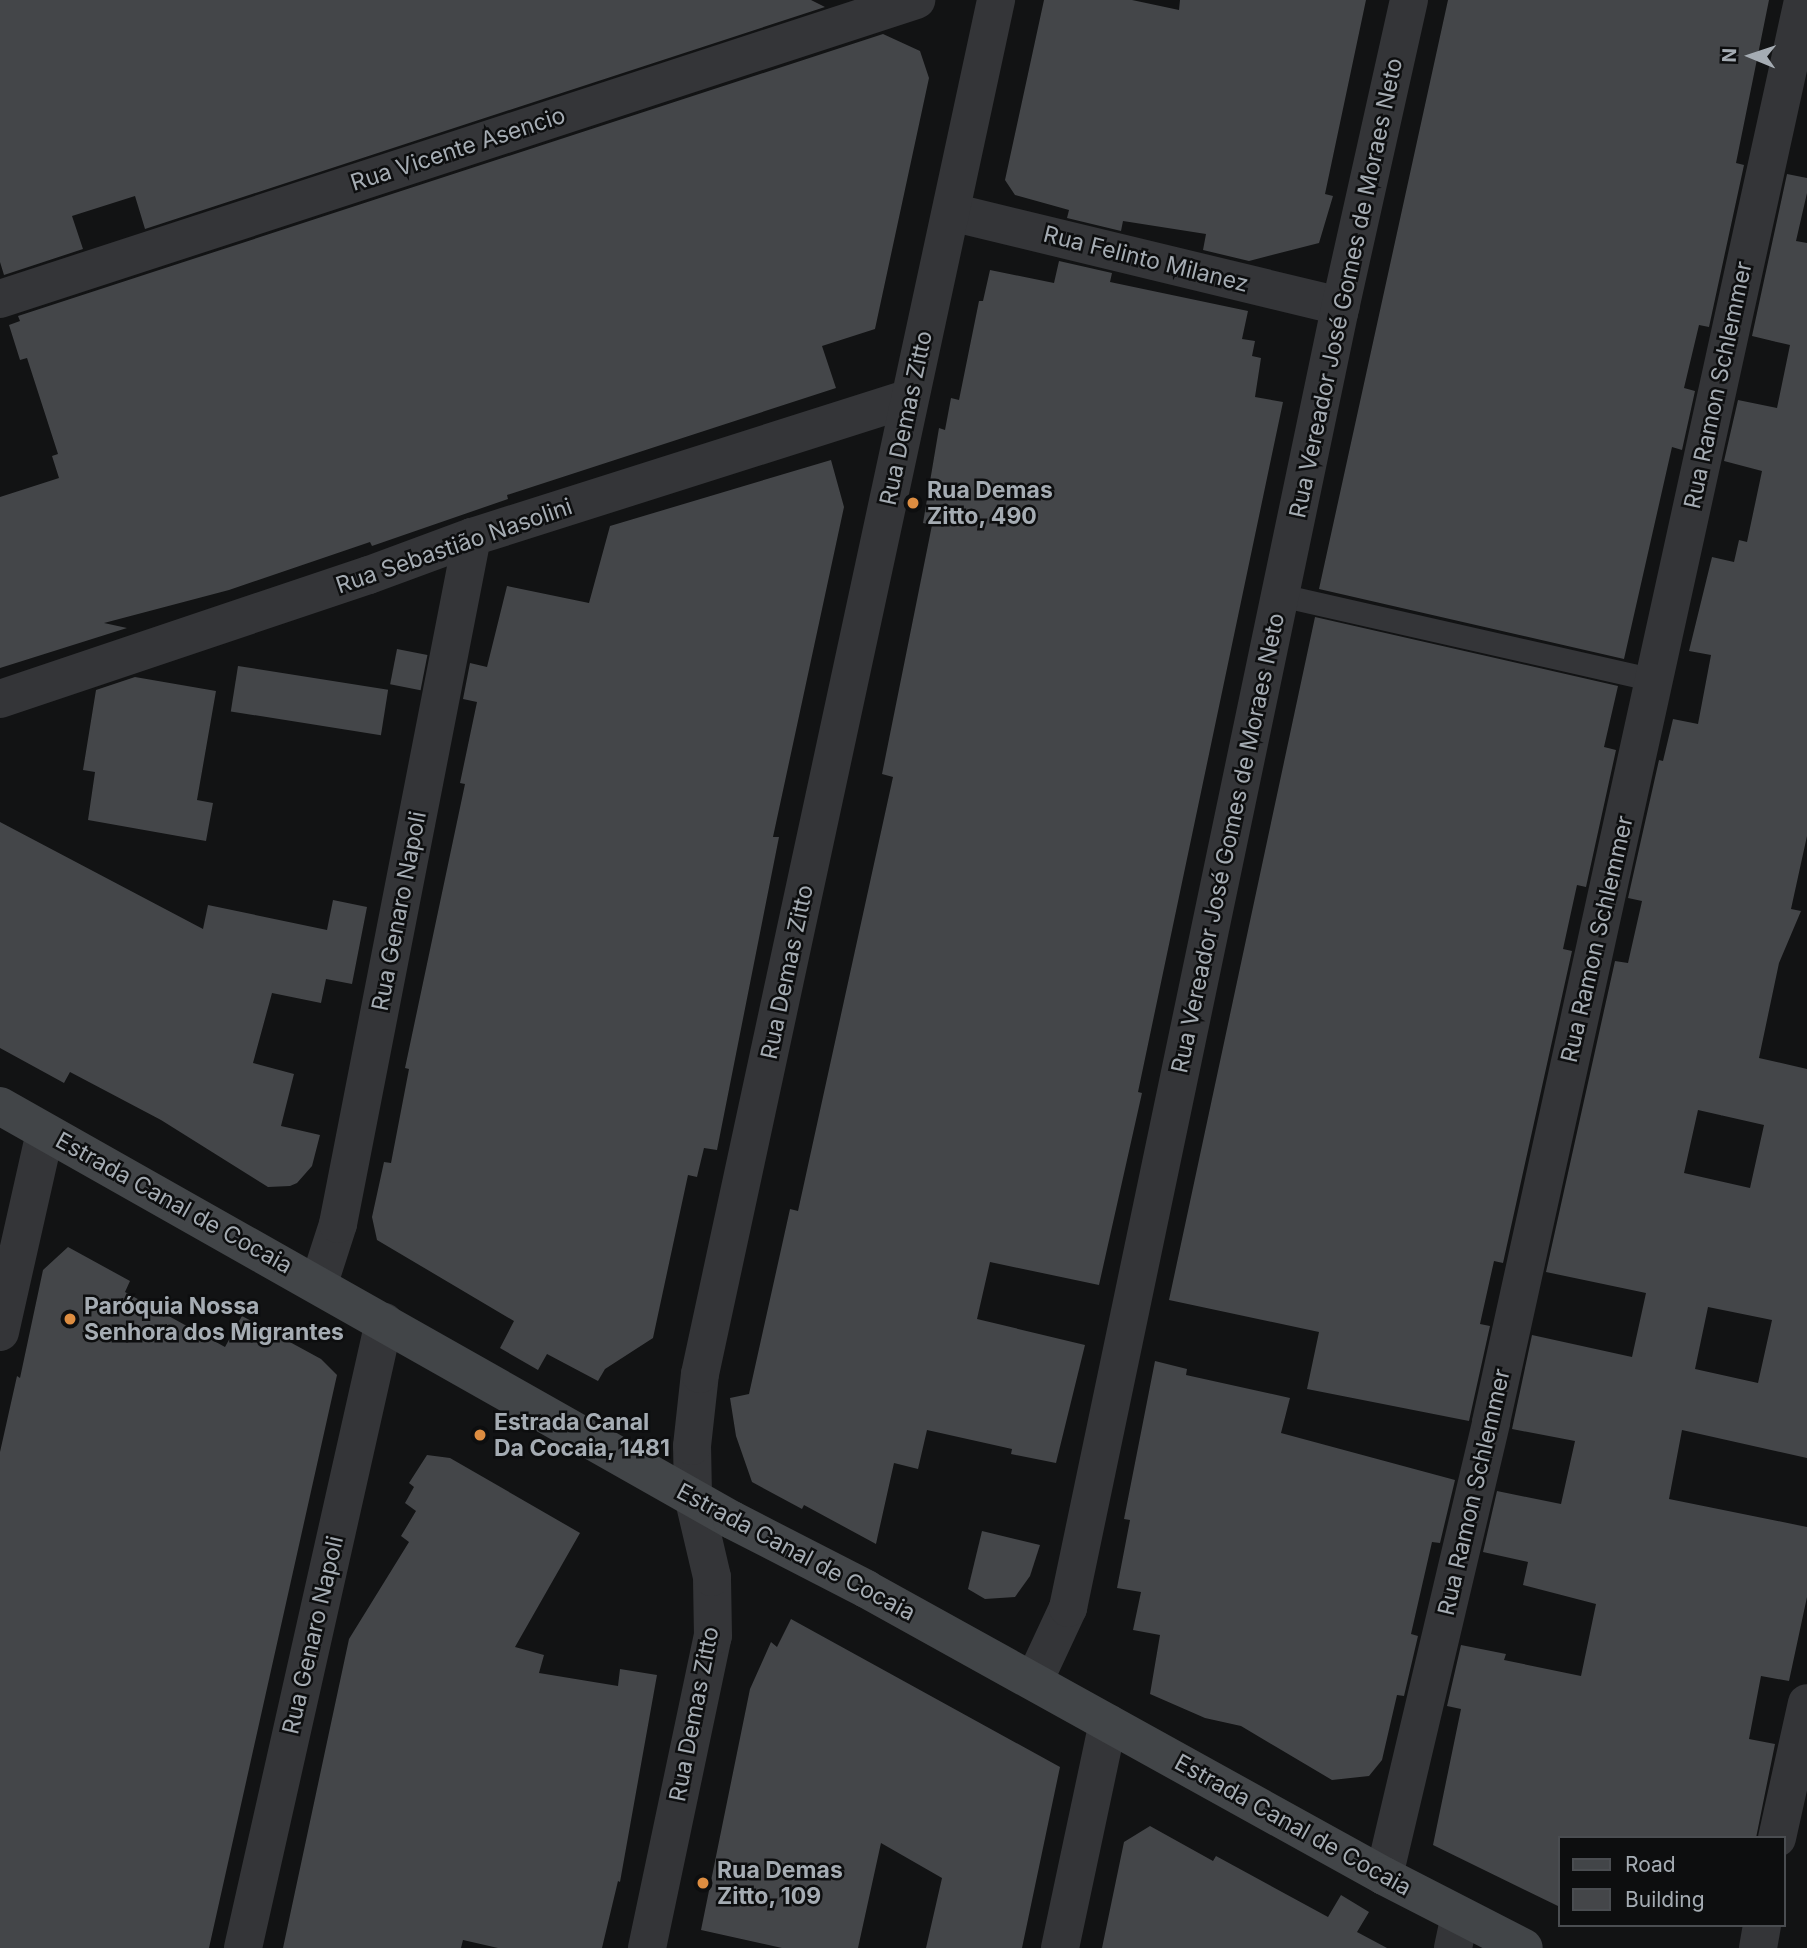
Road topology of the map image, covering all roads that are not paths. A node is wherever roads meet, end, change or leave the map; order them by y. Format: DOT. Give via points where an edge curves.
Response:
graph roads {
  1 [pos="916,0"];
  2 [pos="996,0"];
  3 [pos="1409,0"];
  4 [pos="1803,0"];
  5 [pos="951,212"];
  6 [pos="0,299"];
  7 [pos="1341,306"];
  8 [pos="909,398"];
  9 [pos="472,537"];
  10 [pos="1280,595"];
  11 [pos="1654,680"];
  12 [pos="0,699"];
  13 [pos="0,1106"];
  14 [pos="46,1132"];
  15 [pos="319,1283"];
  16 [pos="384,1322"];
  17 [pos="0,1332"];
  18 [pos="693,1496"];
  19 [pos="1034,1681"];
  20 [pos="1807,1703"];
  21 [pos="1108,1723"];
  22 [pos="1777,1836"];
  23 [pos="1384,1876"];
  24 [pos="1762,1927"];
  25 [pos="1457,1932"];
  26 [pos="243,1948"];
  27 [pos="647,1948"];
  28 [pos="1060,1948"];
  29 [pos="1524,1948"];
  30 [pos="1758,1948"];
  1 -- 6 [label="street, Rua Vicente Asencio"];
  2 -- 5 [label="street, Rua Demas Zitto"];
  3 -- 7 [label="street, Rua Vereador José Gomes de Moraes Neto"];
  4 -- 11 [label="street, Rua Ramon Schlemmer"];
  5 -- 7 [label="street, Rua Felinto Milanez"];
  5 -- 8 [label="street, Rua Demas Zitto"];
  7 -- 10 [label="street, Rua Vereador José Gomes de Moraes Neto"];
  8 -- 9 [label="street, Rua Sebastião Nasolini"];
  8 -- 18 [label="street, Rua Demas Zitto" via="700,1374 692,1446"];
  9 -- 12 [label="street, Rua Sebastião Nasolini"];
  9 -- 15 [label="street, Rua Genaro Napoli" via="338,1224"];
  10 -- 11 [label="lane"];
  10 -- 19 [label="street, Rua Vereador José Gomes de Moraes Neto" via="1068,1608"];
  11 -- 23 [label="street, Rua Ramon Schlemmer" via="1491,1422"];
  13 -- 14 [label="main road, Estrada Canal de Cocaia"];
  14 -- 15 [label="main road, Estrada Canal de Cocaia"];
  14 -- 17 [label="street"];
  15 -- 16 [label="main road, Estrada Canal de Cocaia"];
  16 -- 18 [label="main road, Estrada Canal de Cocaia"];
  16 -- 26 [label="street, Rua Genaro Napoli"];
  18 -- 19 [label="main road, Estrada Canal de Cocaia"];
  18 -- 27 [label="street, Rua Demas Zitto" via="712,1577 713,1636"];
  19 -- 21 [label="main road, Estrada Canal de Cocaia"];
  20 -- 22 [label="street"];
  21 -- 23 [label="main road, Estrada Canal de Cocaia"];
  21 -- 28 [label="street"];
  23 -- 25 [label="main road, Estrada Canal de Cocaia"];
  24 -- 30 [label="street"];
  25 -- 29 [label="main road, Estrada Canal de Cocaia"];
}
